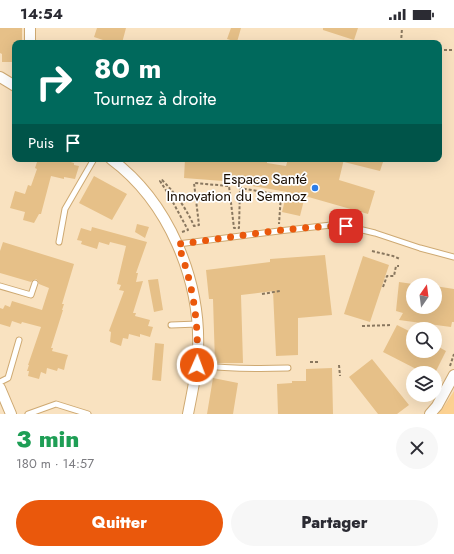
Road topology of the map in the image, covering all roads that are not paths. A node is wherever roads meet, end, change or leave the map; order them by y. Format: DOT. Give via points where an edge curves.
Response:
graph roads {
  1 [pos="30,28"];
  2 [pos="30,40"];
  3 [pos="0,77"];
  4 [pos="12,84"];
  5 [pos="92,162"];
  6 [pos="114,162"];
  7 [pos="176,240"];
  8 [pos="59,242"];
  9 [pos="454,257"];
  10 [pos="35,283"];
  11 [pos="0,286"];
  12 [pos="198,324"];
  13 [pos="171,325"];
  14 [pos="19,340"];
  15 [pos="197,365"];
  16 [pos="288,368"];
  17 [pos="454,376"];
  18 [pos="0,382"];
  19 [pos="0,388"];
  20 [pos="11,414"];
  21 [pos="28,414"];
  22 [pos="88,414"];
  23 [pos="188,414"];
  24 [pos="430,414"];
  1 -- 2 [label="street"];
  3 -- 4 [label="street"];
  5 -- 8 [label="lane" via="65,209"];
  6 -- 7 [label="street" via="153,202"];
  7 -- 9 [label="lane" via="346,226"];
  7 -- 12 [label="street" via="185,262"];
  10 -- 11 [label="lane" via="31,295"];
  12 -- 13 [label="lane"];
  12 -- 15 [label="street"];
  14 -- 18 [label="lane" via="8,378"];
  15 -- 16 [label="lane" via="230,369"];
  15 -- 23 [label="street"];
  17 -- 24 [label="street"];
  19 -- 20 [label="street"];
  21 -- 22 [label="lane" via="56,404"];
}
